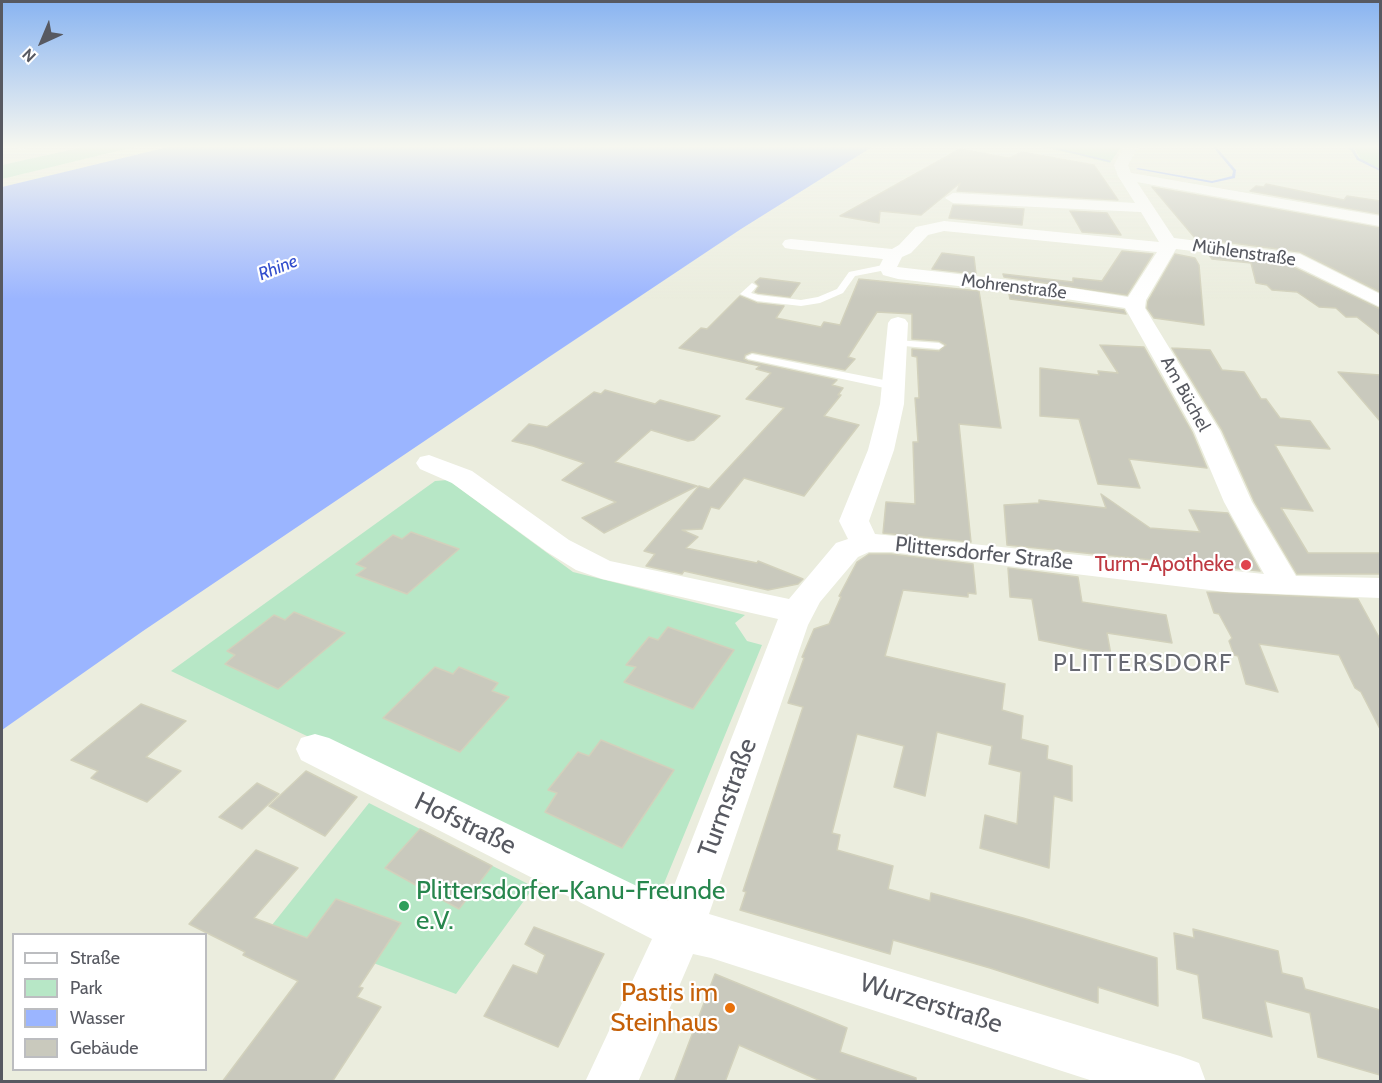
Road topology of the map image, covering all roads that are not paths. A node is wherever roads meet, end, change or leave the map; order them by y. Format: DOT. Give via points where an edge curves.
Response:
graph roads {
  1 [pos="952,198"];
  2 [pos="1139,198"];
  3 [pos="1247,198"];
  4 [pos="1146,208"];
  5 [pos="1380,221"];
  6 [pos="791,243"];
  7 [pos="1169,245"];
  8 [pos="892,264"];
  9 [pos="752,286"];
  10 [pos="1380,301"];
  11 [pos="1135,304"];
  12 [pos="897,333"];
  13 [pos="939,346"];
  14 [pos="752,357"];
  15 [pos="894,386"];
  16 [pos="429,463"];
  17 [pos="865,543"];
  18 [pos="1286,586"];
  19 [pos="1377,594"];
  20 [pos="797,612"];
  21 [pos="315,749"];
  22 [pos="680,930"];
  23 [pos="611,1082"];
  24 [pos="1180,1082"];
  1 -- 4 [label="street"];
  2 -- 4 [label="street"];
  3 -- 5 [label="street"];
  4 -- 7 [label="street"];
  6 -- 8 [label="street, Mohrenstraße" via="879,254"];
  7 -- 8 [label="street, Mühlenstraße" via="944,226 922,231"];
  7 -- 10 [label="street, Mühlenstraße" via="1294,258"];
  7 -- 11 [label="street"];
  8 -- 9 [label="lane" via="852,274 840,291 801,303 746,294"];
  8 -- 11 [label="street, Mohrenstraße"];
  11 -- 18 [label="street, Am Büchel" via="1140,319 1207,431 1238,502"];
  12 -- 13 [label="lane"];
  12 -- 15 [label="street"];
  14 -- 15 [label="lane"];
  15 -- 17 [label="street" via="881,450 854,521"];
  16 -- 20 [label="street" via="462,477 587,563"];
  17 -- 18 [label="street, Plittersdorfer Straße"];
  17 -- 20 [label="street, Plittersdorfer Straße" via="847,550 836,560"];
  18 -- 19 [label="street, Plittersdorfer Straße"];
  20 -- 22 [label="street, Turmstraße"];
  21 -- 22 [label="street, Hofstraße"];
  22 -- 23 [label="street, Turmstraße"];
  22 -- 24 [label="street, Wurzerstraße" via="711,936"];
}
